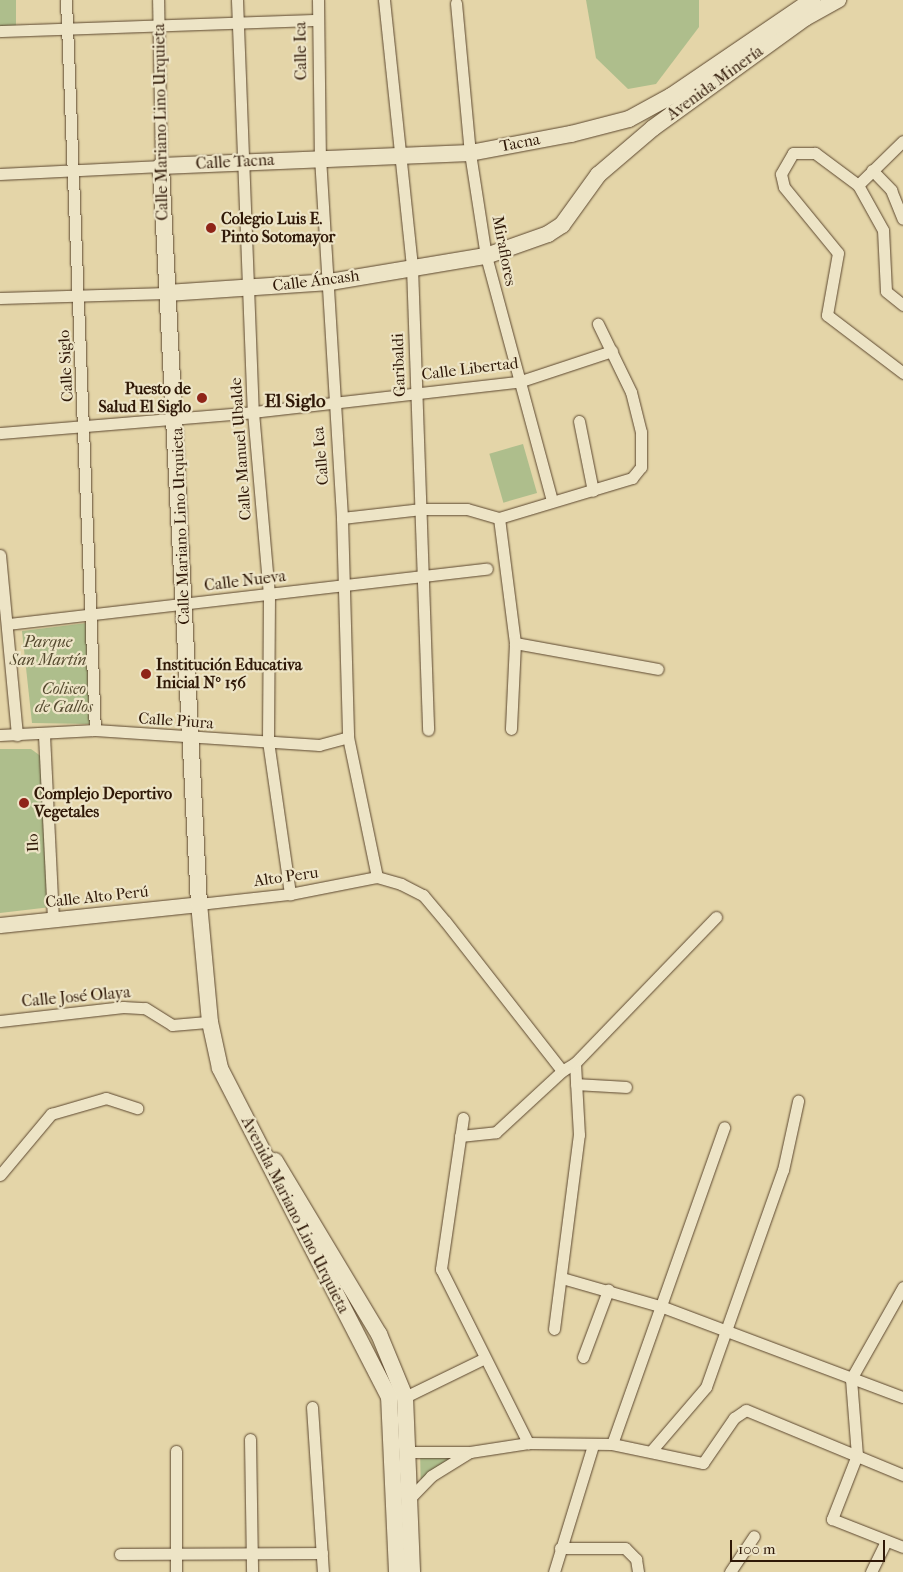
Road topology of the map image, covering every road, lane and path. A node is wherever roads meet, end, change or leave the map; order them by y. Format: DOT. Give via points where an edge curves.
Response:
graph roads {
  1 [pos="66,0"];
  2 [pos="158,0"];
  3 [pos="237,0"];
  4 [pos="318,0"];
  5 [pos="384,0"];
  6 [pos="824,2"];
  7 [pos="456,3"];
  8 [pos="799,8"];
  9 [pos="238,20"];
  10 [pos="315,20"];
  11 [pos="159,24"];
  12 [pos="0,30"];
  13 [pos="69,30"];
  14 [pos="571,134"];
  15 [pos="903,141"];
  16 [pos="398,152"];
  17 [pos="470,153"];
  18 [pos="320,157"];
  19 [pos="240,162"];
  20 [pos="161,166"];
  21 [pos="73,170"];
  22 [pos="872,170"];
  23 [pos="0,174"];
  24 [pos="598,175"];
  25 [pos="858,185"];
  26 [pos="903,219"];
  27 [pos="486,256"];
  28 [pos="412,267"];
  29 [pos="330,282"];
  30 [pos="250,289"];
  31 [pos="166,293"];
  32 [pos="0,298"];
  33 [pos="79,298"];
  34 [pos="903,305"];
  35 [pos="598,324"];
  36 [pos="612,350"];
  37 [pos="903,373"];
  38 [pos="518,382"];
  39 [pos="416,392"];
  40 [pos="333,401"];
  41 [pos="253,412"];
  42 [pos="176,418"];
  43 [pos="579,421"];
  44 [pos="85,427"];
  45 [pos="0,433"];
  46 [pos="593,491"];
  47 [pos="552,500"];
  48 [pos="421,509"];
  49 [pos="342,518"];
  50 [pos="499,518"];
  51 [pos="0,555"];
  52 [pos="487,569"];
  53 [pos="426,574"];
  54 [pos="342,583"];
  55 [pos="269,596"];
  56 [pos="184,606"];
  57 [pos="88,616"];
  58 [pos="8,624"];
  59 [pos="515,643"];
  60 [pos="658,669"];
  61 [pos="511,729"];
  62 [pos="95,730"];
  63 [pos="428,730"];
  64 [pos="0,735"];
  65 [pos="17,735"];
  66 [pos="44,735"];
  67 [pos="348,738"];
  68 [pos="191,740"];
  69 [pos="268,741"];
  70 [pos="378,877"];
  71 [pos="290,894"];
  72 [pos="199,904"];
  73 [pos="716,917"];
  74 [pos="53,920"];
  75 [pos="0,925"];
  76 [pos="0,1021"];
  77 [pos="210,1022"];
  78 [pos="575,1064"];
  79 [pos="562,1071"];
  80 [pos="576,1084"];
  81 [pos="626,1087"];
  82 [pos="798,1101"];
  83 [pos="137,1108"];
  84 [pos="242,1111"];
  85 [pos="463,1118"];
  86 [pos="724,1127"];
  87 [pos="460,1136"];
  88 [pos="0,1175"];
  89 [pos="562,1278"];
  90 [pos="903,1287"];
  91 [pos="608,1290"];
  92 [pos="663,1307"];
  93 [pos="554,1329"];
  94 [pos="726,1331"];
  95 [pos="583,1357"];
  96 [pos="483,1359"];
  97 [pos="851,1378"];
  98 [pos="405,1397"];
  99 [pos="903,1398"];
  100 [pos="312,1407"];
  101 [pos="250,1439"];
  102 [pos="528,1443"];
  103 [pos="612,1444"];
  104 [pos="593,1445"];
  105 [pos="652,1450"];
  106 [pos="176,1451"];
  107 [pos="409,1452"];
  108 [pos="470,1452"];
  109 [pos="857,1455"];
  110 [pos="903,1475"];
  111 [pos="411,1497"];
  112 [pos="754,1536"];
  113 [pos="886,1541"];
  114 [pos="903,1547"];
  115 [pos="560,1548"];
  116 [pos="252,1552"];
  117 [pos="322,1552"];
  118 [pos="120,1554"];
  119 [pos="176,1554"];
  120 [pos="176,1572"];
  121 [pos="252,1572"];
  122 [pos="323,1572"];
  123 [pos="397,1572"];
  124 [pos="412,1572"];
  125 [pos="554,1572"];
  126 [pos="638,1572"];
  127 [pos="730,1572"];
  128 [pos="871,1572"];
  1 -- 13 [label="street, Calle Siglo"];
  2 -- 11 [label="street, Calle Mariano Lino Urquieta"];
  3 -- 9 [label="street, Calle Manuel Ubalde"];
  4 -- 10 [label="street, Calle Ica"];
  5 -- 16 [label="street, Garibaldi"];
  6 -- 8 [label="main road, Avenida Minería"];
  7 -- 17 [label="street, Miraflores"];
  8 -- 14 [label="main road, Avenida Minería" via="671,96 629,119"];
  8 -- 24 [label="main road, Avenida Minería"];
  9 -- 10 [label="street"];
  9 -- 11 [label="street"];
  9 -- 19 [label="street, Calle Manuel Ubalde"];
  10 -- 18 [label="street, Calle Ica"];
  11 -- 13 [label="street"];
  11 -- 20 [label="street, Calle Mariano Lino Urquieta"];
  12 -- 13 [label="street"];
  13 -- 21 [label="street, Calle Siglo"];
  14 -- 17 [label="main road, Tacna"];
  15 -- 22 [label="street"];
  16 -- 17 [label="main road, Calle Tacna"];
  16 -- 18 [label="main road, Calle Tacna"];
  16 -- 28 [label="street, Garibaldi"];
  17 -- 27 [label="street, Miraflores"];
  18 -- 19 [label="main road, Calle Tacna"];
  18 -- 29 [label="street, Calle Ica"];
  19 -- 20 [label="main road, Calle Tacna"];
  19 -- 30 [label="street, Calle Manuel Ubalde"];
  20 -- 21 [label="street, Calle Tacna"];
  20 -- 31 [label="main road, Calle Mariano Lino Urquieta"];
  21 -- 23 [label="street, Calle Tacna"];
  21 -- 33 [label="street, Calle Siglo"];
  22 -- 25 [label="street"];
  22 -- 26 [label="street" via="891,190"];
  24 -- 27 [label="main road, Calle Áncash" via="562,225"];
  25 -- 34 [label="street" via="882,225 886,291"];
  25 -- 37 [label="street" via="833,162 804,151 793,153 781,174 789,196 831,238 838,253 827,315"];
  27 -- 28 [label="main road, Calle Áncash"];
  27 -- 38 [label="street, Miraflores"];
  28 -- 29 [label="main road, Calle Áncash"];
  28 -- 39 [label="street, Garibaldi"];
  29 -- 30 [label="main road, Calle Áncash"];
  29 -- 40 [label="street, Calle Ica"];
  30 -- 31 [label="main road, Calle Áncash"];
  30 -- 41 [label="street, Calle Manuel Ubalde"];
  31 -- 33 [label="street, Calle Áncash"];
  31 -- 42 [label="main road, Calle Mariano Lino Urquieta"];
  32 -- 33 [label="street, Calle Áncash"];
  33 -- 44 [label="street, Calle Siglo"];
  35 -- 36 [label="street"];
  36 -- 38 [label="street, Calle Libertad"];
  36 -- 46 [label="street" via="631,392 641,432 641,467 632,478"];
  38 -- 39 [label="street, Calle Libertad"];
  38 -- 47 [label="street, Miraflores"];
  39 -- 40 [label="street, Calle Libertad"];
  39 -- 48 [label="street, Garibaldi"];
  40 -- 41 [label="street, Calle Libertad"];
  40 -- 49 [label="street, Calle Ica"];
  41 -- 42 [label="street, Calle Libertad"];
  41 -- 55 [label="street, Calle Manuel Ubalde"];
  42 -- 44 [label="street, Calle Libertad"];
  42 -- 56 [label="main road, Calle Mariano Lino Urquieta"];
  43 -- 46 [label="street"];
  44 -- 45 [label="street, Calle Libertad"];
  44 -- 57 [label="street, Calle Siglo"];
  46 -- 47 [label="street"];
  47 -- 50 [label="street"];
  48 -- 49 [label="street"];
  48 -- 50 [label="street" via="467,509"];
  48 -- 53 [label="street, Garibaldi"];
  49 -- 54 [label="street, Calle Ica"];
  50 -- 59 [label="street"];
  51 -- 58 [label="street"];
  52 -- 53 [label="street, Calle Nueva"];
  53 -- 54 [label="street, Calle Nueva"];
  53 -- 63 [label="street, Garibaldi"];
  54 -- 55 [label="street, Calle Nueva"];
  54 -- 67 [label="street, Calle Ica"];
  55 -- 56 [label="street, Calle Nueva"];
  55 -- 69 [label="street, Calle Manuel Ubalde"];
  56 -- 57 [label="street, Calle Nueva"];
  56 -- 68 [label="main road, Calle Mariano Lino Urquieta"];
  57 -- 58 [label="street, Calle Nueva"];
  57 -- 62 [label="street, Calle Siglo"];
  58 -- 65 [label="street"];
  59 -- 60 [label="street"];
  59 -- 61 [label="street"];
  62 -- 66 [label="street, Calle Piura"];
  62 -- 68 [label="street, Calle Piura"];
  64 -- 65 [label="street, Calle Piura"];
  65 -- 66 [label="street, Calle Piura"];
  66 -- 74 [label="street, Ilo"];
  67 -- 69 [label="street, Calle Piura" via="319,745"];
  67 -- 70 [label="street, Calle Ica"];
  68 -- 69 [label="street, Calle Piura"];
  68 -- 72 [label="main road, Calle Mariano Lino Urquieta"];
  69 -- 71 [label="street, Calle Manuel Ubalde"];
  70 -- 71 [label="street, Alto Peru"];
  70 -- 79 [label="street" via="423,895"];
  71 -- 72 [label="street, Alto Peru"];
  72 -- 74 [label="street, Calle Alto Perú"];
  72 -- 77 [label="main road, Calle Mariano Lino Urquieta"];
  73 -- 78 [label="street"];
  74 -- 75 [label="street, Calle Alto Perú"];
  76 -- 77 [label="street, Calle José Olaya" via="123,1007 145,1008 172,1026"];
  77 -- 84 [label="main road, Calle Mariano Lino Urquieta" via="220,1068"];
  78 -- 79 [label="street"];
  78 -- 80 [label="street"];
  79 -- 87 [label="street" via="496,1132"];
  80 -- 81 [label="street"];
  80 -- 89 [label="street" via="579,1135"];
  82 -- 94 [label="street" via="784,1170"];
  83 -- 88 [label="street" via="106,1098 51,1114"];
  84 -- 98 [label="main road, Avenida Mariano Lino Urquieta" via="380,1334"];
  84 -- 123 [label="main road, Avenida Mariano Lino Urquieta" via="389,1397"];
  85 -- 87 [label="street"];
  86 -- 92 [label="street"];
  87 -- 96 [label="street" via="441,1269"];
  89 -- 91 [label="street"];
  89 -- 93 [label="street"];
  90 -- 97 [label="street"];
  91 -- 92 [label="street"];
  91 -- 95 [label="street"];
  92 -- 94 [label="street"];
  92 -- 103 [label="street"];
  94 -- 97 [label="street"];
  94 -- 105 [label="street" via="706,1387"];
  96 -- 98 [label="street"];
  96 -- 102 [label="street"];
  97 -- 99 [label="street"];
  97 -- 109 [label="street"];
  98 -- 107 [label="main road, Avenida Mariano Lino Urquieta"];
  100 -- 117 [label="street"];
  101 -- 116 [label="street"];
  102 -- 104 [label="street"];
  102 -- 108 [label="street"];
  103 -- 104 [label="street"];
  103 -- 105 [label="street"];
  104 -- 115 [label="street"];
  105 -- 109 [label="street" via="703,1463 734,1418 746,1410"];
  106 -- 119 [label="street"];
  107 -- 108 [label="street"];
  107 -- 111 [label="main road, Avenida Mariano Lino Urquieta"];
  108 -- 111 [label="street" via="431,1476"];
  109 -- 110 [label="street"];
  109 -- 113 [label="street" via="832,1519"];
  111 -- 124 [label="main road, Avenida Mariano Lino Urquieta"];
  112 -- 127 [label="street"];
  113 -- 114 [label="street"];
  113 -- 128 [label="street"];
  115 -- 125 [label="street"];
  115 -- 126 [label="street" via="625,1548 636,1559"];
  116 -- 117 [label="street"];
  116 -- 119 [label="street"];
  116 -- 121 [label="street"];
  117 -- 122 [label="street"];
  118 -- 119 [label="street"];
  119 -- 120 [label="street"];
}
